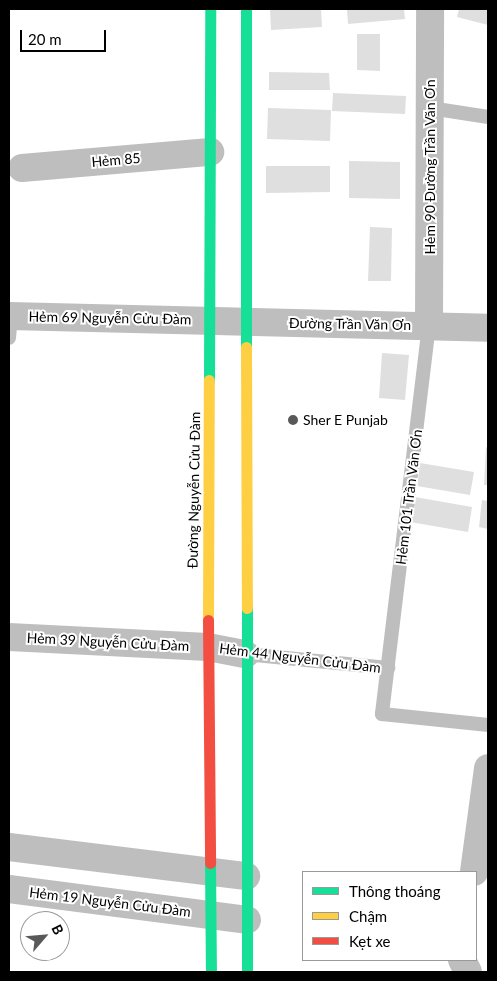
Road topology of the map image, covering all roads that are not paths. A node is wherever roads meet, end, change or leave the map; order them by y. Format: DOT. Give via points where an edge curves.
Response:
graph roads {
  1 [pos="210,9"];
  2 [pos="246,9"];
  3 [pos="430,9"];
  4 [pos="430,108"];
  5 [pos="488,117"];
  6 [pos="210,152"];
  7 [pos="22,168"];
  8 [pos="211,321"];
  9 [pos="248,322"];
  10 [pos="9,323"];
  11 [pos="429,325"];
  12 [pos="488,328"];
  13 [pos="9,637"];
  14 [pos="208,647"];
  15 [pos="246,654"];
  16 [pos="388,668"];
  17 [pos="488,725"];
  18 [pos="488,768"];
  19 [pos="15,848"];
  20 [pos="474,871"];
  21 [pos="210,874"];
  22 [pos="246,876"];
  23 [pos="13,890"];
  24 [pos="211,916"];
  25 [pos="246,920"];
  26 [pos="212,972"];
  27 [pos="247,972"];
  1 -- 6 [label="street, Đường Nguyễn Cửu Đàm"];
  2 -- 9 [label="street"];
  3 -- 4 [label="street, Hẻm 90 Đường Trần Văn Ơn"];
  4 -- 5 [label="lane"];
  4 -- 11 [label="street, Hẻm 90 Đường Trần Văn Ơn"];
  6 -- 7 [label="street, Hẻm 85"];
  6 -- 8 [label="street, Đường Nguyễn Cửu Đàm"];
  8 -- 9 [label="street, Đường Trần Văn Ơn"];
  8 -- 10 [label="street, Hẻm 69 Nguyễn Cửu Đàm"];
  8 -- 14 [label="street, Đường Nguyễn Cửu Đàm"];
  9 -- 11 [label="street, Đường Trần Văn Ơn"];
  9 -- 15 [label="street"];
  11 -- 12 [label="street, Đường Trần Văn Ơn"];
  11 -- 16 [label="lane, Hẻm 101 Trần Văn Ơn"];
  13 -- 14 [label="street, Hẻm 39 Nguyễn Cửu Đàm"];
  14 -- 15 [label="street, Hẻm 44 Nguyễn Cửu Đàm"];
  14 -- 21 [label="street, Đường Nguyễn Cửu Đàm"];
  15 -- 16 [label="lane, Hẻm 44 Nguyễn Cửu Đàm"];
  15 -- 22 [label="street"];
  16 -- 17 [label="lane, Hẻm 44 Nguyễn Cửu Đàm" via="382,714"];
  18 -- 20 [label="street"];
  19 -- 21 [label="street"];
  19 -- 23 [label="street"];
  21 -- 22 [label="street"];
  21 -- 24 [label="street, Đường Nguyễn Cửu Đàm"];
  22 -- 25 [label="street"];
  23 -- 24 [label="street, Hẻm 19 Nguyễn Cửu Đàm"];
  24 -- 25 [label="street, Hẻm 19 Nguyễn Cửu Đàm"];
  24 -- 26 [label="street, Đường Nguyễn Cửu Đàm"];
  25 -- 27 [label="street"];
}
